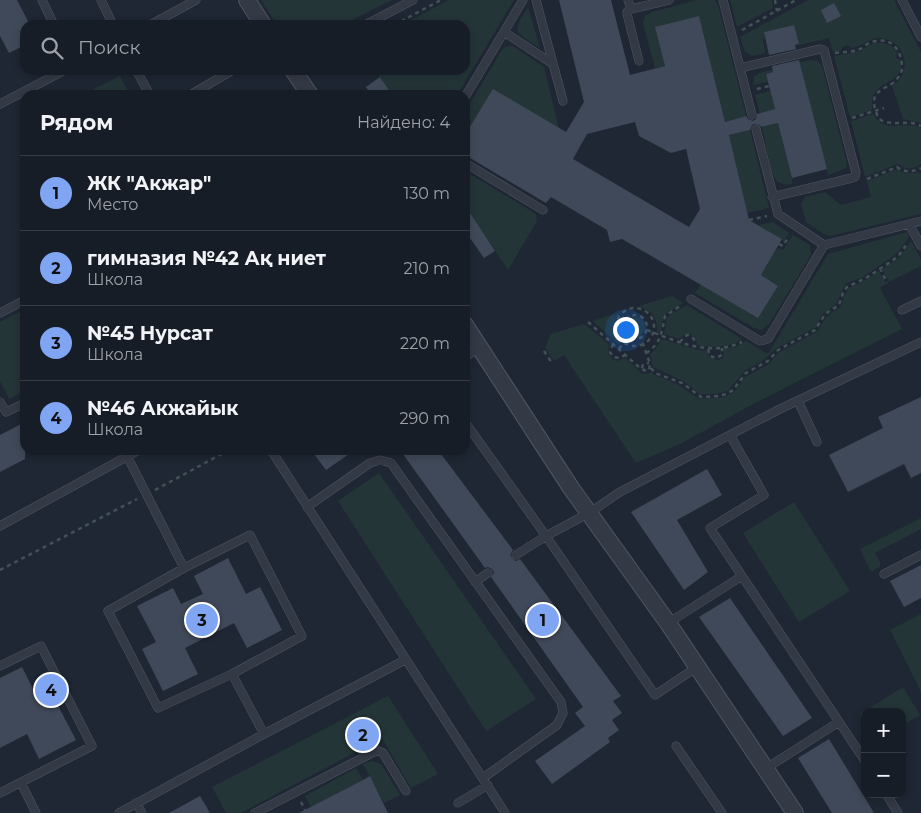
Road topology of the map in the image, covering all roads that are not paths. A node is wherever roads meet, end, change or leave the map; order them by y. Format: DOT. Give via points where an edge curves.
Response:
graph roads {
  1 [pos="42,0"];
  2 [pos="100,0"];
  3 [pos="196,0"];
  4 [pos="247,0"];
  5 [pos="413,0"];
  6 [pos="523,0"];
  7 [pos="536,0"];
  8 [pos="628,0"];
  9 [pos="669,0"];
  10 [pos="723,0"];
  11 [pos="902,0"];
  12 [pos="631,10"];
  13 [pos="52,20"];
  14 [pos="110,20"];
  15 [pos="159,20"];
  16 [pos="260,20"];
  17 [pos="375,20"];
  18 [pos="504,32"];
  19 [pos="921,37"];
  20 [pos="639,61"];
  21 [pos="553,64"];
  22 [pos="740,68"];
  23 [pos="55,75"];
  24 [pos="139,75"];
  25 [pos="224,75"];
  26 [pos="296,75"];
  27 [pos="27,90"];
  28 [pos="147,90"];
  29 [pos="199,90"];
  30 [pos="307,90"];
  31 [pos="469,90"];
  32 [pos="20,94"];
  33 [pos="562,101"];
  34 [pos="0,104"];
  35 [pos="752,115"];
  36 [pos="756,129"];
  37 [pos="470,166"];
  38 [pos="772,197"];
  39 [pos="543,210"];
  40 [pos="921,221"];
  41 [pos="911,228"];
  42 [pos="824,245"];
  43 [pos="921,246"];
  44 [pos="688,301"];
  45 [pos="921,301"];
  46 [pos="20,303"];
  47 [pos="902,310"];
  48 [pos="0,313"];
  49 [pos="470,332"];
  50 [pos="921,342"];
  51 [pos="480,347"];
  52 [pos="470,354"];
  53 [pos="798,401"];
  54 [pos="0,402"];
  55 [pos="20,405"];
  56 [pos="470,429"];
  57 [pos="730,435"];
  58 [pos="817,442"];
  59 [pos="274,455"];
  60 [pos="127,456"];
  61 [pos="307,507"];
  62 [pos="589,513"];
  63 [pos="0,526"];
  64 [pos="546,536"];
  65 [pos="516,555"];
  66 [pos="921,555"];
  67 [pos="184,568"];
  68 [pos="488,573"];
  69 [pos="884,574"];
  70 [pos="742,576"];
  71 [pos="476,582"];
  72 [pos="668,623"];
  73 [pos="405,660"];
  74 [pos="0,666"];
  75 [pos="697,666"];
  76 [pos="232,674"];
  77 [pos="839,722"];
  78 [pos="264,734"];
  79 [pos="676,746"];
  80 [pos="861,755"];
  81 [pos="765,769"];
  82 [pos="483,778"];
  83 [pos="21,782"];
  84 [pos="488,785"];
  85 [pos="406,791"];
  86 [pos="0,793"];
  87 [pos="889,798"];
  88 [pos="136,803"];
  89 [pos="458,803"];
  90 [pos="36,813"];
  91 [pos="119,813"];
  92 [pos="142,813"];
  93 [pos="255,813"];
  94 [pos="506,813"];
  95 [pos="722,813"];
  96 [pos="795,813"];
  97 [pos="898,813"];
  1 -- 13 [label="lane"];
  2 -- 14 [label="lane"];
  3 -- 15 [label="lane"];
  4 -- 16 [label="street"];
  5 -- 17 [label="lane"];
  6 -- 18 [label="lane"];
  7 -- 21 [label="lane"];
  8 -- 12 [label="lane"];
  9 -- 12 [label="lane"];
  10 -- 22 [label="lane"];
  11 -- 19 [label="lane"];
  12 -- 20 [label="lane" via="627,14"];
  18 -- 21 [label="lane"];
  18 -- 31 [label="lane"];
  21 -- 33 [label="lane"];
  22 -- 35 [label="lane"];
  22 -- 38 [label="lane" via="824,50 856,173 852,178"];
  23 -- 27 [label="lane"];
  24 -- 28 [label="lane"];
  25 -- 29 [label="lane"];
  26 -- 30 [label="street"];
  32 -- 34 [label="lane"];
  36 -- 38 [label="lane"];
  37 -- 39 [label="lane"];
  38 -- 42 [label="lane" via="778,213"];
  40 -- 41 [label="lane"];
  41 -- 42 [label="lane"];
  41 -- 43 [label="lane"];
  42 -- 44 [label="lane" via="768,339 760,341"];
  45 -- 47 [label="lane"];
  46 -- 48 [label="lane"];
  49 -- 51 [label="street"];
  50 -- 53 [label="lane"];
  51 -- 52 [label="lane"];
  51 -- 62 [label="street"];
  53 -- 57 [label="lane"];
  53 -- 58 [label="lane"];
  54 -- 55 [label="lane" via="6,412"];
  56 -- 64 [label="lane"];
  57 -- 62 [label="lane" via="620,492"];
  57 -- 70 [label="lane" via="764,495 710,528"];
  59 -- 61 [label="lane"];
  60 -- 63 [label="lane"];
  60 -- 67 [label="lane"];
  61 -- 71 [label="lane" via="370,463 380,460 390,463"];
  61 -- 73 [label="lane"];
  62 -- 64 [label="lane"];
  62 -- 72 [label="street"];
  64 -- 65 [label="lane"];
  64 -- 75 [label="lane" via="655,695"];
  66 -- 69 [label="lane"];
  67 -- 76 [label="lane" via="250,535 302,636"];
  67 -- 76 [label="lane" via="108,612 158,708"];
  68 -- 71 [label="lane"];
  70 -- 72 [label="lane"];
  70 -- 77 [label="lane"];
  71 -- 82 [label="lane" via="561,702 564,713 557,725"];
  72 -- 75 [label="street"];
  73 -- 78 [label="lane"];
  73 -- 82 [label="lane"];
  74 -- 83 [label="lane" via="41,646 92,746"];
  75 -- 81 [label="street"];
  76 -- 78 [label="lane"];
  77 -- 80 [label="lane"];
  77 -- 81 [label="lane"];
  78 -- 88 [label="lane"];
  79 -- 95 [label="lane"];
  81 -- 96 [label="street"];
  82 -- 84 [label="lane"];
  83 -- 86 [label="lane"];
  83 -- 90 [label="lane"];
  84 -- 89 [label="lane"];
  84 -- 94 [label="lane"];
  85 -- 93 [label="lane" via="382,753 374,752"];
  87 -- 97 [label="lane"];
  88 -- 91 [label="lane"];
  88 -- 92 [label="lane"];
}
